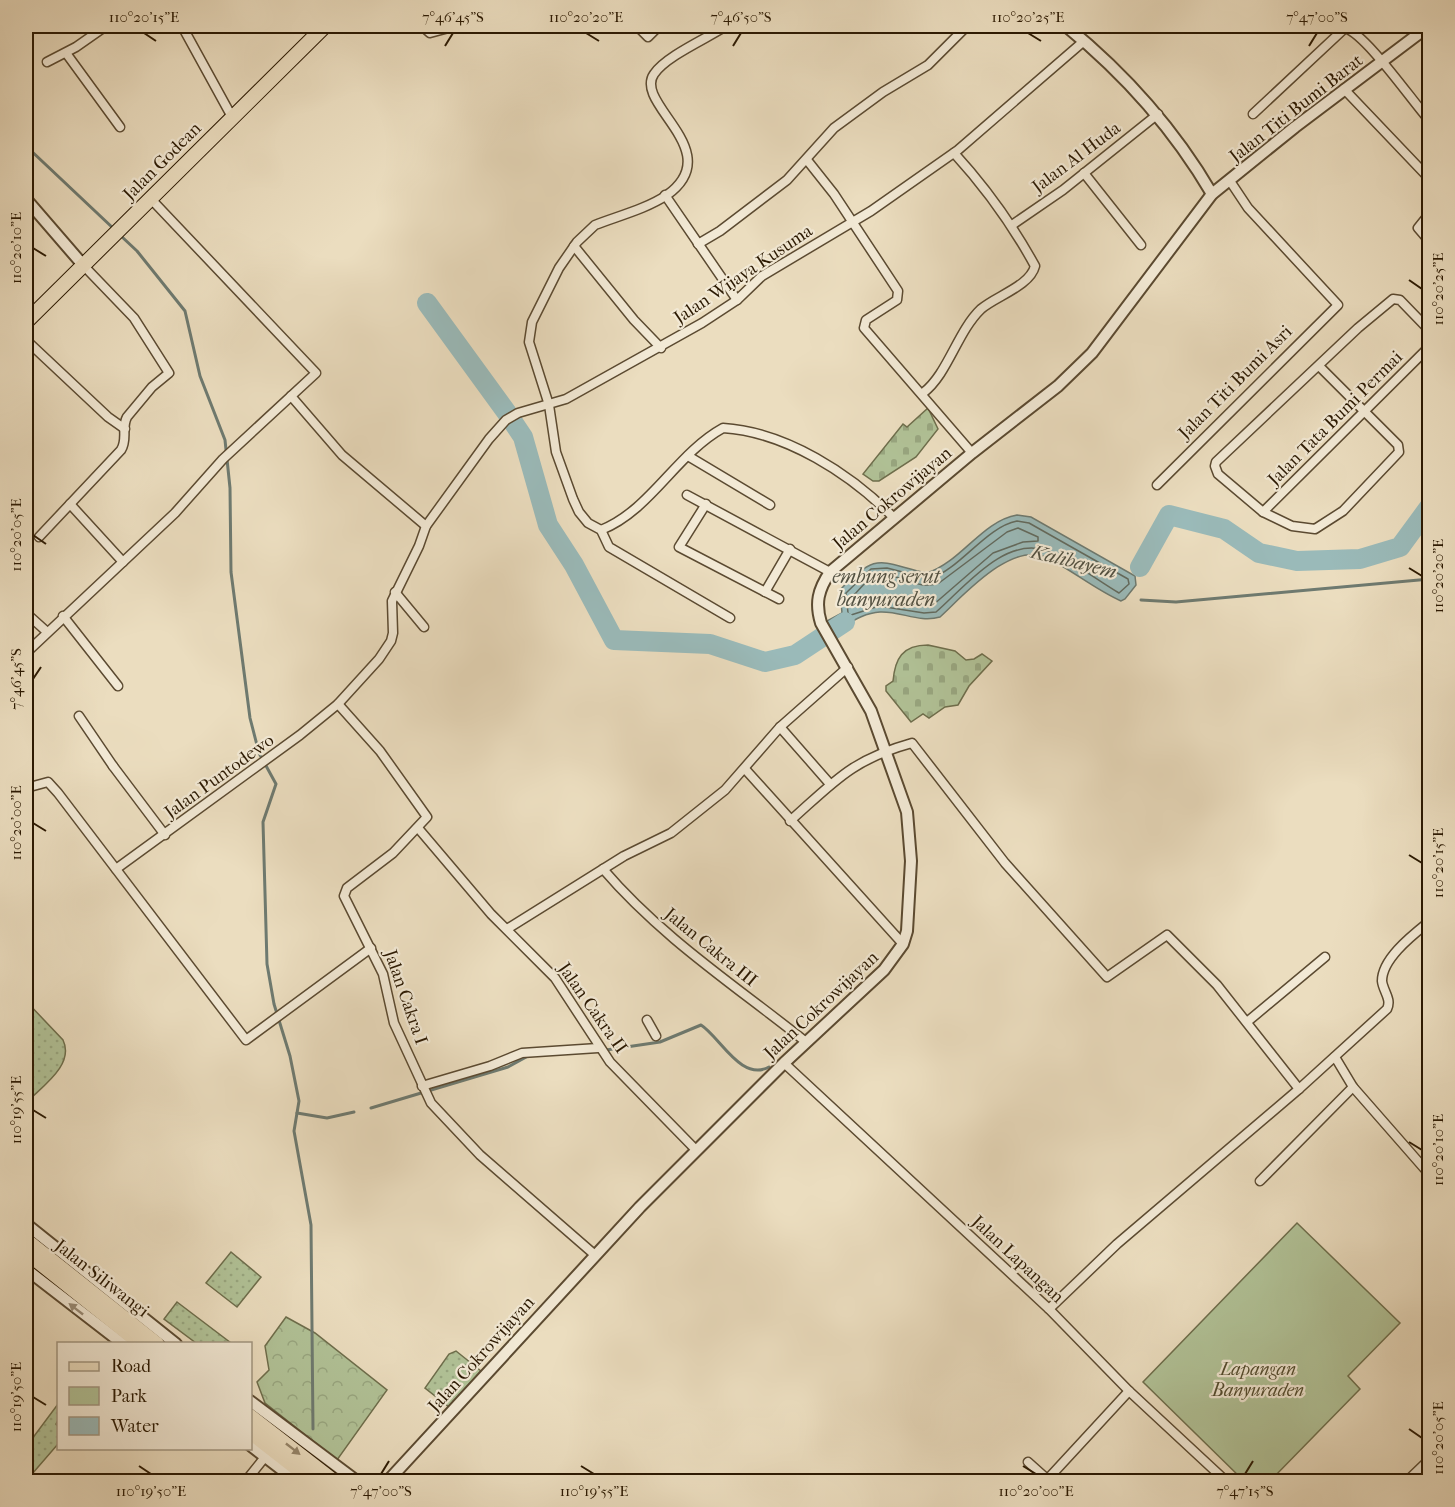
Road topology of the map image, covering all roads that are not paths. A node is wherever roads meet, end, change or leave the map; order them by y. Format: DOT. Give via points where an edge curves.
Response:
graph roads {
  1 [pos="106,26"];
  2 [pos="182,26"];
  3 [pos="325,26"];
  4 [pos="422,26"];
  5 [pos="456,26"];
  6 [pos="637,26"];
  7 [pos="659,26"];
  8 [pos="726,26"];
  9 [pos="967,26"];
  10 [pos="1066,26"];
  11 [pos="1365,26"];
  12 [pos="1429,26"];
  13 [pos="1356,33"];
  14 [pos="1084,40"];
  15 [pos="66,53"];
  16 [pos="1381,61"];
  17 [pos="47,62"];
  18 [pos="1344,89"];
  19 [pos="1158,114"];
  20 [pos="1253,114"];
  21 [pos="232,117"];
  22 [pos="1430,121"];
  23 [pos="120,127"];
  24 [pos="954,153"];
  25 [pos="807,160"];
  26 [pos="1084,173"];
  27 [pos="1425,174"];
  28 [pos="1230,181"];
  29 [pos="1212,194"];
  30 [pos="666,195"];
  31 [pos="26,199"];
  32 [pos="146,202"];
  33 [pos="1430,213"];
  34 [pos="851,223"];
  35 [pos="1012,225"];
  36 [pos="1430,242"];
  37 [pos="698,244"];
  38 [pos="1141,244"];
  39 [pos="574,246"];
  40 [pos="83,265"];
  41 [pos="737,300"];
  42 [pos="26,322"];
  43 [pos="1430,331"];
  44 [pos="26,340"];
  45 [pos="1430,346"];
  46 [pos="661,348"];
  47 [pos="1319,366"];
  48 [pos="923,393"];
  49 [pos="291,396"];
  50 [pos="549,405"];
  51 [pos="1364,411"];
  52 [pos="125,429"];
  53 [pos="972,453"];
  54 [pos="688,456"];
  55 [pos="1157,485"];
  56 [pos="687,495"];
  57 [pos="70,504"];
  58 [pos="706,504"];
  59 [pos="770,505"];
  60 [pos="1263,512"];
  61 [pos="894,518"];
  62 [pos="426,526"];
  63 [pos="601,530"];
  64 [pos="39,537"];
  65 [pos="790,549"];
  66 [pos="123,562"];
  67 [pos="830,572"];
  68 [pos="395,592"];
  69 [pos="765,592"];
  70 [pos="779,599"];
  71 [pos="26,613"];
  72 [pos="63,616"];
  73 [pos="730,618"];
  74 [pos="424,627"];
  75 [pos="46,631"];
  76 [pos="26,653"];
  77 [pos="848,667"];
  78 [pos="118,686"];
  79 [pos="338,704"];
  80 [pos="79,716"];
  81 [pos="780,727"];
  82 [pos="886,750"];
  83 [pos="745,769"];
  84 [pos="830,784"];
  85 [pos="26,788"];
  86 [pos="790,821"];
  87 [pos="418,828"];
  88 [pos="165,835"];
  89 [pos="116,869"];
  90 [pos="603,869"];
  91 [pos="1430,921"];
  92 [pos="507,929"];
  93 [pos="903,944"];
  94 [pos="371,948"];
  95 [pos="1325,957"];
  96 [pos="647,1020"];
  97 [pos="1247,1022"];
  98 [pos="656,1036"];
  99 [pos="806,1042"];
  100 [pos="600,1049"];
  101 [pos="1335,1057"];
  102 [pos="784,1064"];
  103 [pos="1353,1087"];
  104 [pos="423,1088"];
  105 [pos="1299,1089"];
  106 [pos="696,1150"];
  107 [pos="1430,1175"];
  108 [pos="1260,1181"];
  109 [pos="26,1224"];
  110 [pos="26,1240"];
  111 [pos="26,1252"];
  112 [pos="595,1255"];
  113 [pos="60,1259"];
  114 [pos="26,1269"];
  115 [pos="1049,1309"];
  116 [pos="120,1342"];
  117 [pos="138,1342"];
  118 [pos="155,1342"];
  119 [pos="173,1342"];
  120 [pos="1129,1391"];
  121 [pos="252,1402"];
  122 [pos="252,1418"];
  123 [pos="252,1434"];
  124 [pos="252,1447"];
  125 [pos="265,1457"];
  126 [pos="1428,1461"];
  127 [pos="1028,1462"];
  128 [pos="1046,1480"];
  129 [pos="245,1482"];
  130 [pos="298,1482"];
  131 [pos="314,1482"];
  132 [pos="335,1482"];
  133 [pos="358,1482"];
  134 [pos="387,1482"];
  135 [pos="1227,1482"];
  136 [pos="1406,1482"];
  1 -- 15 [label="street"];
  2 -- 21 [label="street"];
  3 -- 21 [label="main road, Jalan Godean"];
  4 -- 5 [label="street" via="430,33"];
  6 -- 7 [label="street" via="648,37"];
  8 -- 30 [label="street" via="673,59 651,79 652,90 677,130 686,153 686,171"];
  9 -- 25 [label="street" via="928,65 834,128"];
  10 -- 14 [label="street"];
  11 -- 13 [label="street"];
  12 -- 16 [label="street, Jalan Titi Bumi Barat"];
  13 -- 16 [label="street"];
  13 -- 20 [label="street" via="1341,30"];
  14 -- 19 [label="street"];
  14 -- 24 [label="street, Jalan Wijaya Kusuma"];
  15 -- 17 [label="street"];
  15 -- 23 [label="street"];
  16 -- 18 [label="street, Jalan Titi Bumi Barat"];
  16 -- 22 [label="street"];
  18 -- 27 [label="street"];
  18 -- 28 [label="street, Jalan Titi Bumi Barat"];
  19 -- 26 [label="street, Jalan Al Huda"];
  19 -- 29 [label="street" via="1192,159"];
  21 -- 32 [label="main road, Jalan Godean"];
  24 -- 34 [label="street, Jalan Wijaya Kusuma"];
  24 -- 35 [label="street"];
  25 -- 34 [label="street"];
  25 -- 37 [label="street" via="787,180"];
  26 -- 35 [label="street, Jalan Al Huda"];
  26 -- 38 [label="street"];
  28 -- 29 [label="street, Jalan Titi Bumi Barat"];
  28 -- 55 [label="street, Jalan Titi Bumi Asri" via="1248,208 1338,305"];
  29 -- 53 [label="street, Jalan Cokrowijayan" via="1092,353 1058,386"];
  30 -- 37 [label="street"];
  30 -- 39 [label="street" via="595,225"];
  31 -- 40 [label="street"];
  32 -- 40 [label="main road, Jalan Godean"];
  32 -- 49 [label="street" via="316,373"];
  33 -- 36 [label="street" via="1418,228"];
  34 -- 41 [label="street, Jalan Wijaya Kusuma" via="762,276"];
  34 -- 48 [label="street" via="898,291 897,300 866,320 864,328"];
  35 -- 48 [label="street" via="1035,266 1033,273 980,310 952,349 934,384"];
  37 -- 41 [label="street"];
  39 -- 46 [label="street"];
  39 -- 50 [label="street" via="530,328 529,342"];
  40 -- 42 [label="main road, Jalan Godean"];
  40 -- 52 [label="street" via="134,318 170,373 152,387 127,417"];
  41 -- 46 [label="street, Jalan Wijaya Kusuma"];
  43 -- 47 [label="street" via="1400,300 1393,299"];
  44 -- 52 [label="street"];
  45 -- 51 [label="street, Jalan Tata Bumi Permai"];
  46 -- 50 [label="street, Jalan Wijaya Kusuma"];
  47 -- 51 [label="street"];
  47 -- 60 [label="street" via="1216,462 1218,474"];
  48 -- 53 [label="street"];
  49 -- 62 [label="street" via="342,455"];
  49 -- 66 [label="street" via="233,449 175,513"];
  50 -- 62 [label="street, Jalan Wijaya Kusuma" via="518,413 503,423"];
  50 -- 63 [label="street" via="556,452 573,499 588,523"];
  51 -- 60 [label="street, Jalan Tata Bumi Permai"];
  51 -- 60 [label="street" via="1398,444 1399,452 1343,511 1315,529 1304,529"];
  52 -- 57 [label="street" via="121,450"];
  53 -- 61 [label="street, Jalan Cokrowijayan"];
  54 -- 59 [label="street"];
  54 -- 61 [label="street" via="723,428 768,438 831,467"];
  54 -- 63 [label="street" via="618,523"];
  56 -- 58 [label="street"];
  57 -- 64 [label="street"];
  57 -- 66 [label="street"];
  58 -- 65 [label="street"];
  58 -- 69 [label="street" via="679,547"];
  61 -- 67 [label="street, Jalan Cokrowijayan"];
  62 -- 68 [label="street, Jalan Wijaya Kusuma" via="420,546"];
  63 -- 73 [label="street" via="609,547"];
  65 -- 67 [label="street"];
  65 -- 69 [label="street"];
  66 -- 72 [label="street"];
  67 -- 77 [label="street, Jalan Cokrowijayan" via="817,596 821,623"];
  68 -- 74 [label="street"];
  68 -- 79 [label="street, Jalan Puntodewo" via="391,642"];
  69 -- 70 [label="street"];
  71 -- 75 [label="street"];
  72 -- 75 [label="street"];
  72 -- 78 [label="street"];
  75 -- 76 [label="street"];
  77 -- 81 [label="street"];
  77 -- 82 [label="street, Jalan Cokrowijayan"];
  79 -- 87 [label="street" via="380,751 427,817"];
  79 -- 88 [label="street, Jalan Puntodewo" via="268,761"];
  80 -- 88 [label="street"];
  81 -- 83 [label="street"];
  81 -- 84 [label="street"];
  82 -- 84 [label="street" via="846,770"];
  82 -- 93 [label="street, Jalan Cokrowijayan" via="908,818 911,861"];
  82 -- 97 [label="street" via="912,742 1005,863 1107,977 1167,935"];
  83 -- 86 [label="street"];
  83 -- 90 [label="street" via="671,833"];
  84 -- 86 [label="street"];
  85 -- 89 [label="street" via="48,782"];
  86 -- 93 [label="street"];
  87 -- 92 [label="street, Jalan Cakra II"];
  87 -- 94 [label="street, Jalan Cakra I" via="344,891"];
  88 -- 89 [label="street, Jalan Puntodewo"];
  89 -- 94 [label="street" via="246,1040"];
  90 -- 92 [label="street"];
  90 -- 99 [label="street, Jalan Cakra III" via="645,915 686,951"];
  91 -- 101 [label="street" via="1393,956 1385,969 1382,981 1388,1001 1386,1009"];
  92 -- 100 [label="street, Jalan Cakra II" via="565,990"];
  93 -- 99 [label="street, Jalan Cokrowijayan" via="884,970"];
  94 -- 104 [label="street, Jalan Cakra I" via="383,974 394,1023"];
  95 -- 97 [label="street"];
  96 -- 98 [label="street"];
  97 -- 105 [label="street"];
  99 -- 102 [label="street, Jalan Cokrowijayan"];
  100 -- 104 [label="street" via="522,1053"];
  100 -- 106 [label="street, Jalan Cakra II"];
  101 -- 103 [label="street"];
  101 -- 105 [label="street"];
  102 -- 106 [label="street, Jalan Cokrowijayan"];
  102 -- 115 [label="street, Jalan Lapangan"];
  103 -- 107 [label="street"];
  103 -- 108 [label="street"];
  104 -- 112 [label="street, Jalan Cakra I" via="480,1155"];
  105 -- 115 [label="street" via="1117,1244"];
  106 -- 112 [label="street, Jalan Cokrowijayan"];
  109 -- 113 [label="street"];
  110 -- 113 [label="main road, Jalan Siliwangi"];
  111 -- 117 [label="main road, Jalan Siliwangi"];
  112 -- 134 [label="street, Jalan Cokrowijayan"];
  113 -- 118 [label="main road, Jalan Siliwangi"];
  113 -- 119 [label="street"];
  116 -- 114 [label="street, one-way"];
  115 -- 120 [label="street, Jalan Lapangan"];
  120 -- 128 [label="street"];
  120 -- 135 [label="street, Jalan Lapangan"];
  121 -- 133 [label="street"];
  122 -- 132 [label="main road, one-way"];
  123 -- 131 [label="main road"];
  124 -- 125 [label="street"];
  125 -- 129 [label="street"];
  125 -- 130 [label="street"];
  126 -- 136 [label="street"];
  127 -- 128 [label="street"];
}
